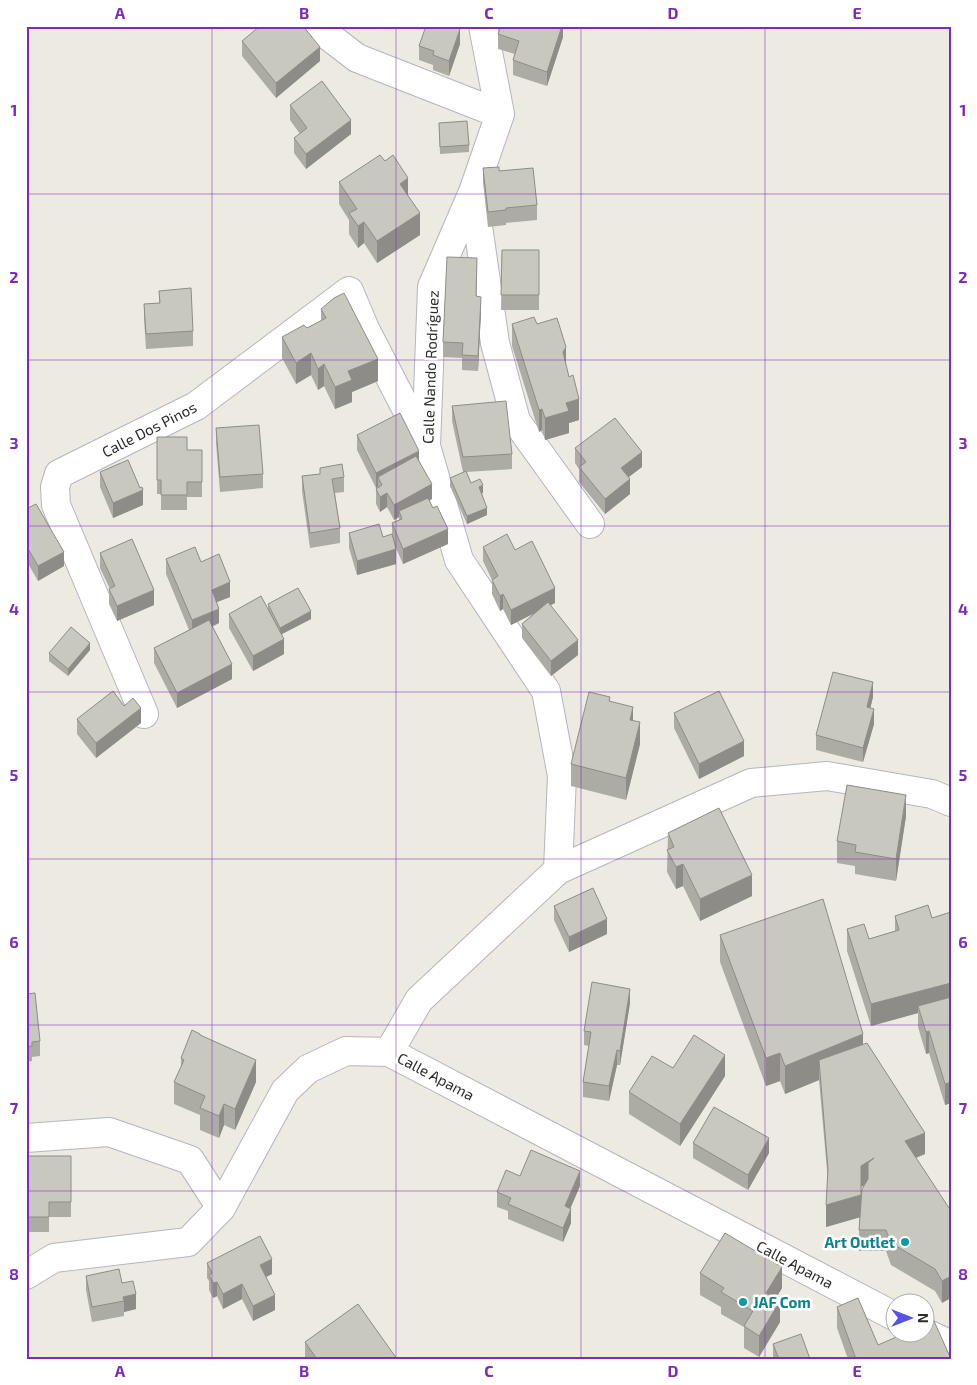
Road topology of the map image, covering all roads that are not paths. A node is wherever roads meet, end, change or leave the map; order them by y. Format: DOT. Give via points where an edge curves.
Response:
graph roads {
  1 [pos="318,26"];
  2 [pos="483,26"];
  3 [pos="500,114"];
  4 [pos="473,192"];
  5 [pos="426,446"];
  6 [pos="590,524"];
  7 [pos="144,714"];
  8 [pos="951,802"];
  9 [pos="558,870"];
  10 [pos="389,1052"];
  11 [pos="26,1138"];
  12 [pos="221,1208"];
  13 [pos="26,1275"];
  14 [pos="884,1311"];
  15 [pos="934,1337"];
  16 [pos="951,1345"];
  1 -- 3 [label="street" via="357,58"];
  2 -- 3 [label="street"];
  3 -- 4 [label="street, Calle Nando Rodríguez"];
  4 -- 5 [label="street, Calle Nando Rodríguez" via="432,287"];
  4 -- 6 [label="street" via="494,343 516,421"];
  5 -- 7 [label="street, Calle Dos Pinos" via="365,329 349,290 196,406 59,474 55,487 56,505"];
  5 -- 9 [label="street, Calle Nando Rodríguez" via="459,560 546,691 562,776"];
  8 -- 9 [label="street" via="932,794 827,776 751,783"];
  9 -- 10 [label="street" via="419,1000"];
  10 -- 12 [label="street, Calle Apama" via="346,1051 308,1069 285,1091"];
  10 -- 14 [label="street, Calle Apama"];
  11 -- 12 [label="street" via="110,1132 190,1160"];
  12 -- 13 [label="street, Calle Apama" via="188,1242 54,1258"];
  15 -- 16 [label="street"];
}
